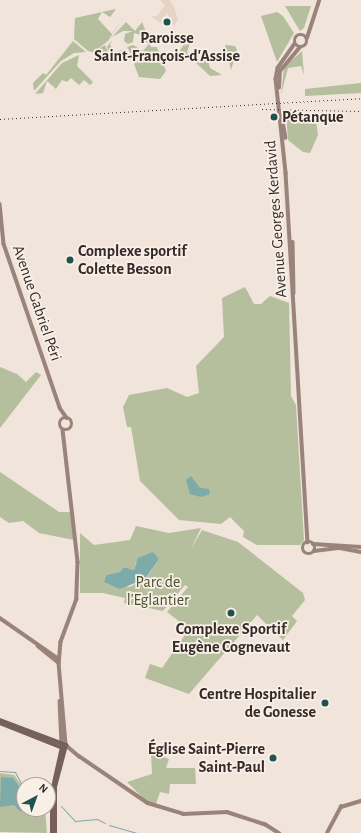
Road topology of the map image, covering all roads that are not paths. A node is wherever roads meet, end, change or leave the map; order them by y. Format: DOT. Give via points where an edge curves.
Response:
graph roads {
  1 [pos="319,0"];
  2 [pos="314,17"];
  3 [pos="302,35"];
  4 [pos="307,38"];
  5 [pos="295,44"];
  6 [pos="300,48"];
  7 [pos="279,97"];
  8 [pos="280,110"];
  9 [pos="0,204"];
  10 [pos="294,308"];
  11 [pos="60,408"];
  12 [pos="67,418"];
  13 [pos="61,421"];
  14 [pos="70,429"];
  15 [pos="63,430"];
  16 [pos="67,442"];
  17 [pos="308,542"];
  18 [pos="313,544"];
  19 [pos="361,547"];
  20 [pos="314,551"];
  21 [pos="361,552"];
  22 [pos="72,613"];
  23 [pos="0,618"];
  24 [pos="35,642"];
  25 [pos="57,650"];
  26 [pos="51,653"];
  27 [pos="58,660"];
  28 [pos="0,720"];
  29 [pos="0,723"];
  30 [pos="64,746"];
  31 [pos="361,801"];
  32 [pos="54,833"];
  33 [pos="279,833"];
  34 [pos="327,833"];
  1 -- 2 [label="main road"];
  2 -- 3 [label="main road"];
  2 -- 4 [label="main road"];
  3 -- 4 [label="main road"];
  3 -- 5 [label="main road" via="296,37"];
  4 -- 6 [label="main road" via="306,45"];
  5 -- 6 [label="main road"];
  5 -- 7 [label="main road" via="277,70"];
  6 -- 7 [label="main road" via="280,71"];
  7 -- 8 [label="main road"];
  8 -- 10 [label="main road, Avenue Georges Kerdavid"];
  8 -- 10 [label="main road, Avenue Georges Kerdavid" via="284,123 296,269"];
  9 -- 11 [label="main road, Avenue Gabriel Péri" via="4,244"];
  10 -- 17 [label="main road"];
  11 -- 12 [label="main road, Avenue Gabriel Péri"];
  11 -- 13 [label="main road, Avenue Gabriel Péri"];
  12 -- 13 [label="main road"];
  12 -- 14 [label="main road, Avenue Gabriel Péri" via="72,423"];
  13 -- 15 [label="main road, Avenue Gabriel Péri"];
  14 -- 15 [label="main road"];
  14 -- 16 [label="main road"];
  15 -- 16 [label="main road, Avenue Gabriel Péri"];
  16 -- 22 [label="main road" via="78,551 77,598"];
  17 -- 18 [label="main road"];
  17 -- 20 [label="main road" via="303,551 309,554"];
  18 -- 19 [label="main road"];
  18 -- 20 [label="main road"];
  20 -- 21 [label="main road" via="340,548"];
  22 -- 25 [label="main road"];
  22 -- 27 [label="main road" via="62,637"];
  23 -- 24 [label="main road"];
  24 -- 26 [label="main road"];
  24 -- 27 [label="main road"];
  25 -- 26 [label="main road"];
  25 -- 27 [label="main road"];
  26 -- 27 [label="main road"];
  27 -- 30 [label="main road"];
  28 -- 30 [label="main road"];
  29 -- 30 [label="main road"];
  30 -- 32 [label="main road" via="55,787"];
  30 -- 33 [label="main road" via="148,803 183,814 227,812 262,823"];
  31 -- 34 [label="main road" via="343,805"];
}
